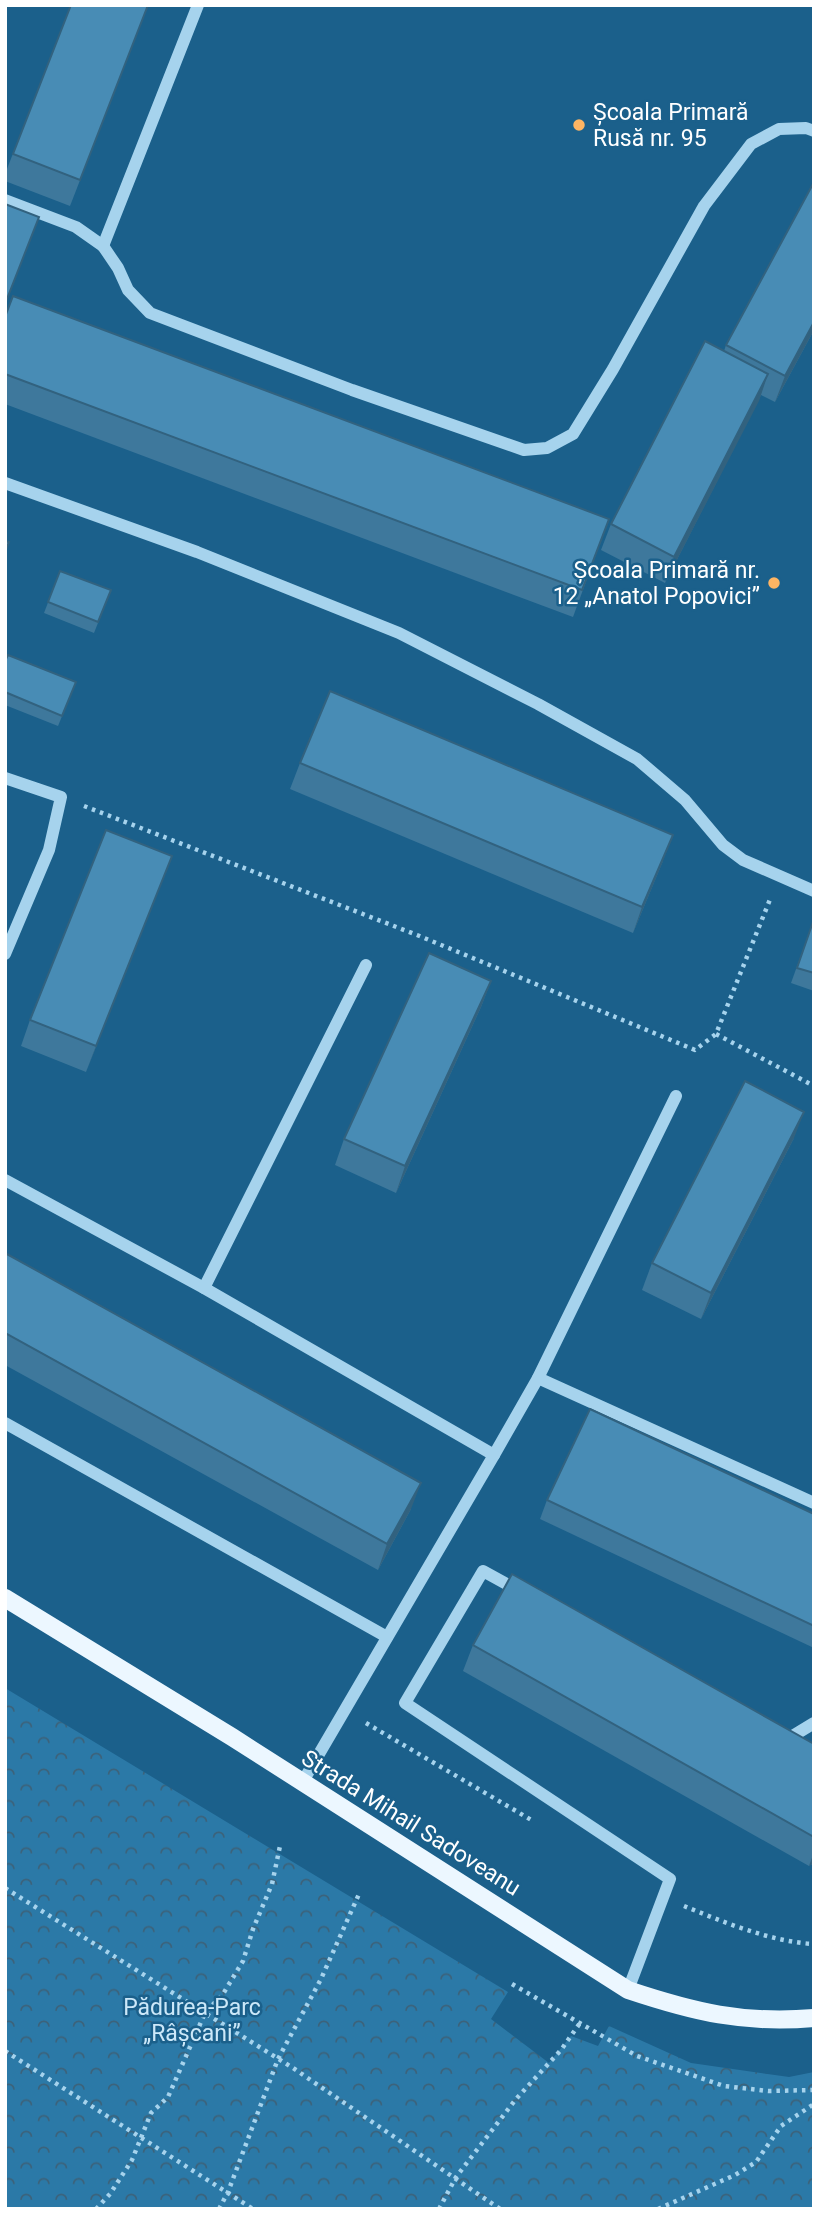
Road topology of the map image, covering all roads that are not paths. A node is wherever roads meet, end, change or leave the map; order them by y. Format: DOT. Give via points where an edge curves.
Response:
graph roads {
  1 [pos="198,5"];
  2 [pos="814,131"];
  3 [pos="5,200"];
  4 [pos="103,246"];
  5 [pos="5,483"];
  6 [pos="5,778"];
  7 [pos="814,891"];
  8 [pos="5,954"];
  9 [pos="366,965"];
  10 [pos="676,1096"];
  11 [pos="5,1180"];
  12 [pos="204,1288"];
  13 [pos="538,1378"];
  14 [pos="5,1423"];
  15 [pos="494,1454"];
  16 [pos="814,1503"];
  17 [pos="5,1598"];
  18 [pos="532,1598"];
  19 [pos="387,1637"];
  20 [pos="814,1723"];
  21 [pos="778,1731"];
  22 [pos="302,1783"];
  23 [pos="628,1990"];
  24 [pos="814,2018"];
  1 -- 4 [label="lane"];
  2 -- 4 [label="lane" via="779,130 751,144 704,206 573,434 547,448 524,450 150,313 128,290"];
  3 -- 4 [label="lane" via="76,227"];
  5 -- 7 [label="lane" via="197,552 400,633 636,759 685,800 723,845 743,860"];
  6 -- 8 [label="lane" via="61,797 49,849"];
  9 -- 12 [label="lane"];
  10 -- 13 [label="lane"];
  11 -- 12 [label="lane"];
  12 -- 15 [label="lane"];
  13 -- 15 [label="lane"];
  13 -- 16 [label="lane"];
  14 -- 19 [label="lane"];
  15 -- 19 [label="lane"];
  17 -- 22 [label="main road, Strada Mihail Sadoveanu"];
  18 -- 23 [label="lane" via="483,1571 405,1703 670,1879"];
  19 -- 22 [label="lane"];
  20 -- 21 [label="lane" via="790,1737"];
  22 -- 23 [label="main road, Strada Mihail Sadoveanu"];
  23 -- 24 [label="main road, Strada Mihail Sadoveanu" via="678,2007 736,2018"];
}
